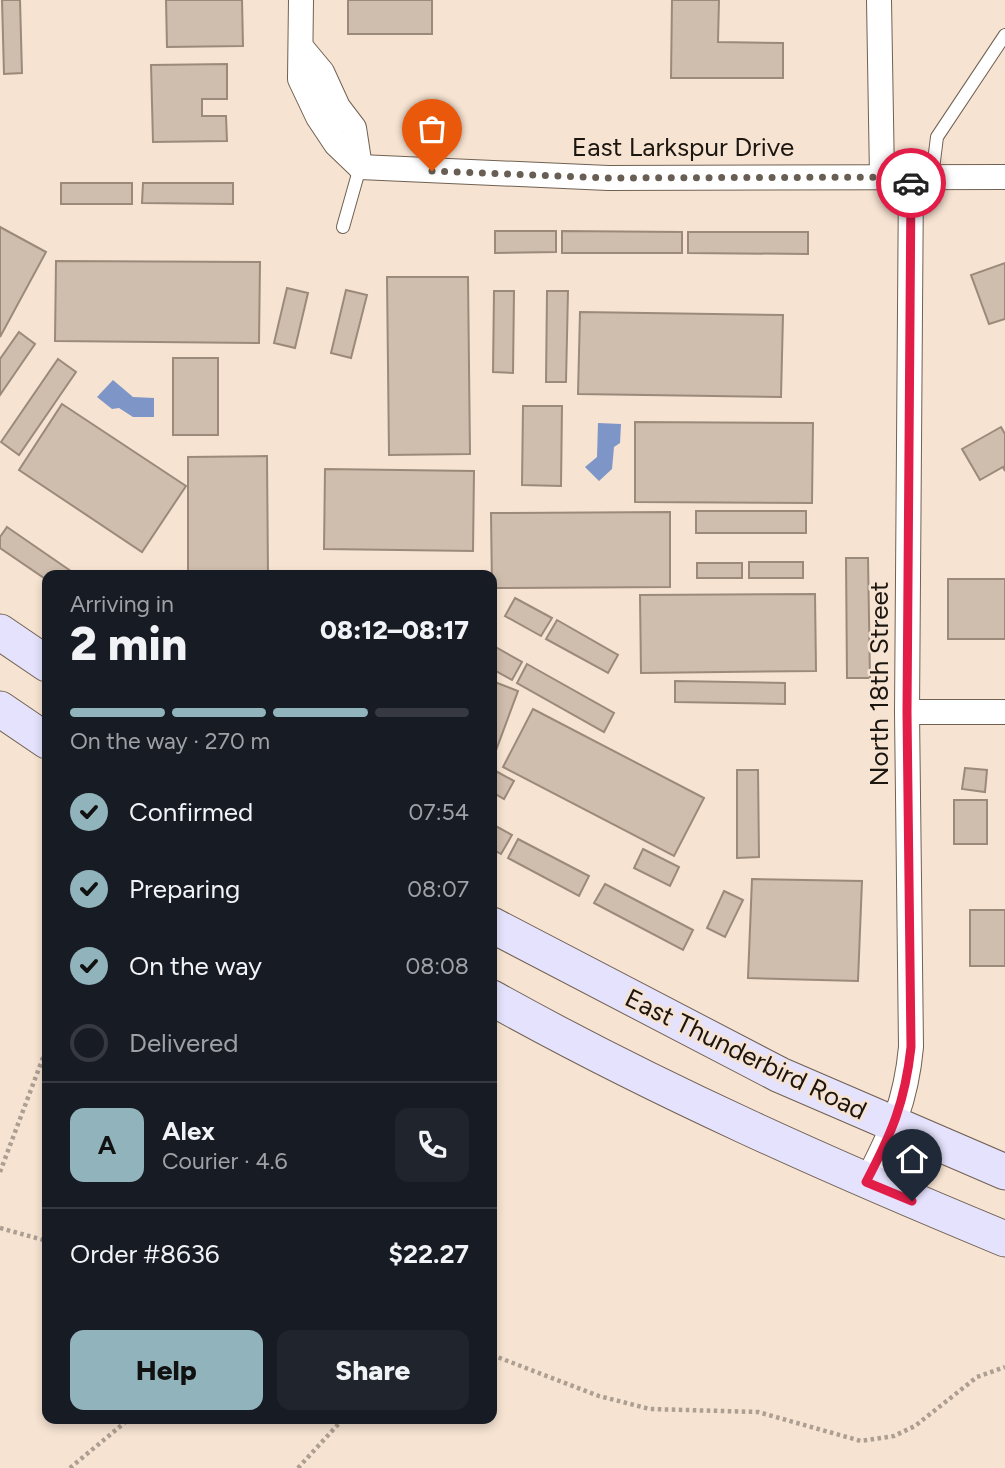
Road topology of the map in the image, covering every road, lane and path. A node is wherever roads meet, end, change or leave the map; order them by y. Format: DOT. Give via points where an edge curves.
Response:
graph roads {
  1 [pos="301,0"];
  2 [pos="879,0"];
  3 [pos="1005,35"];
  4 [pos="360,167"];
  5 [pos="882,177"];
  6 [pos="922,177"];
  7 [pos="1005,177"];
  8 [pos="343,227"];
  9 [pos="0,632"];
  10 [pos="42,661"];
  11 [pos="0,709"];
  12 [pos="907,712"];
  13 [pos="1005,712"];
  14 [pos="42,738"];
  15 [pos="497,928"];
  16 [pos="497,1002"];
  17 [pos="42,1060"];
  18 [pos="896,1126"];
  19 [pos="0,1172"];
  20 [pos="1005,1172"];
  21 [pos="866,1182"];
  22 [pos="0,1228"];
  23 [pos="1005,1239"];
  24 [pos="42,1240"];
  25 [pos="497,1357"];
  26 [pos="1005,1367"];
  27 [pos="122,1424"];
  28 [pos="338,1424"];
  29 [pos="70,1468"];
  30 [pos="298,1468"];
  1 -- 4 [label="street" via="302,48 322,72 354,128"];
  2 -- 5 [label="street"];
  3 -- 6 [label="lane" via="937,137"];
  4 -- 5 [label="street, East Larkspur Drive" via="608,178"];
  4 -- 8 [label="lane"];
  5 -- 6 [label="street, East Larkspur Drive"];
  6 -- 7 [label="street, East Larkspur Drive"];
  6 -- 12 [label="street, North 18th Street"];
  9 -- 10 [label="main road"];
  11 -- 14 [label="main road"];
  12 -- 13 [label="street"];
  12 -- 18 [label="street, North 18th Street" via="911,1047"];
  15 -- 18 [label="main road, East Thunderbird Road" via="780,1075"];
  16 -- 21 [label="main road"];
  17 -- 19 [label="path"];
  18 -- 20 [label="main road, East Thunderbird Road"];
  18 -- 21 [label="street, North 18th Street"];
  21 -- 23 [label="main road"];
  22 -- 24 [label="path"];
  25 -- 26 [label="path" via="650,1409 758,1412 861,1441 894,1436 915,1426 977,1377"];
  27 -- 29 [label="path"];
  28 -- 30 [label="path"];
}
